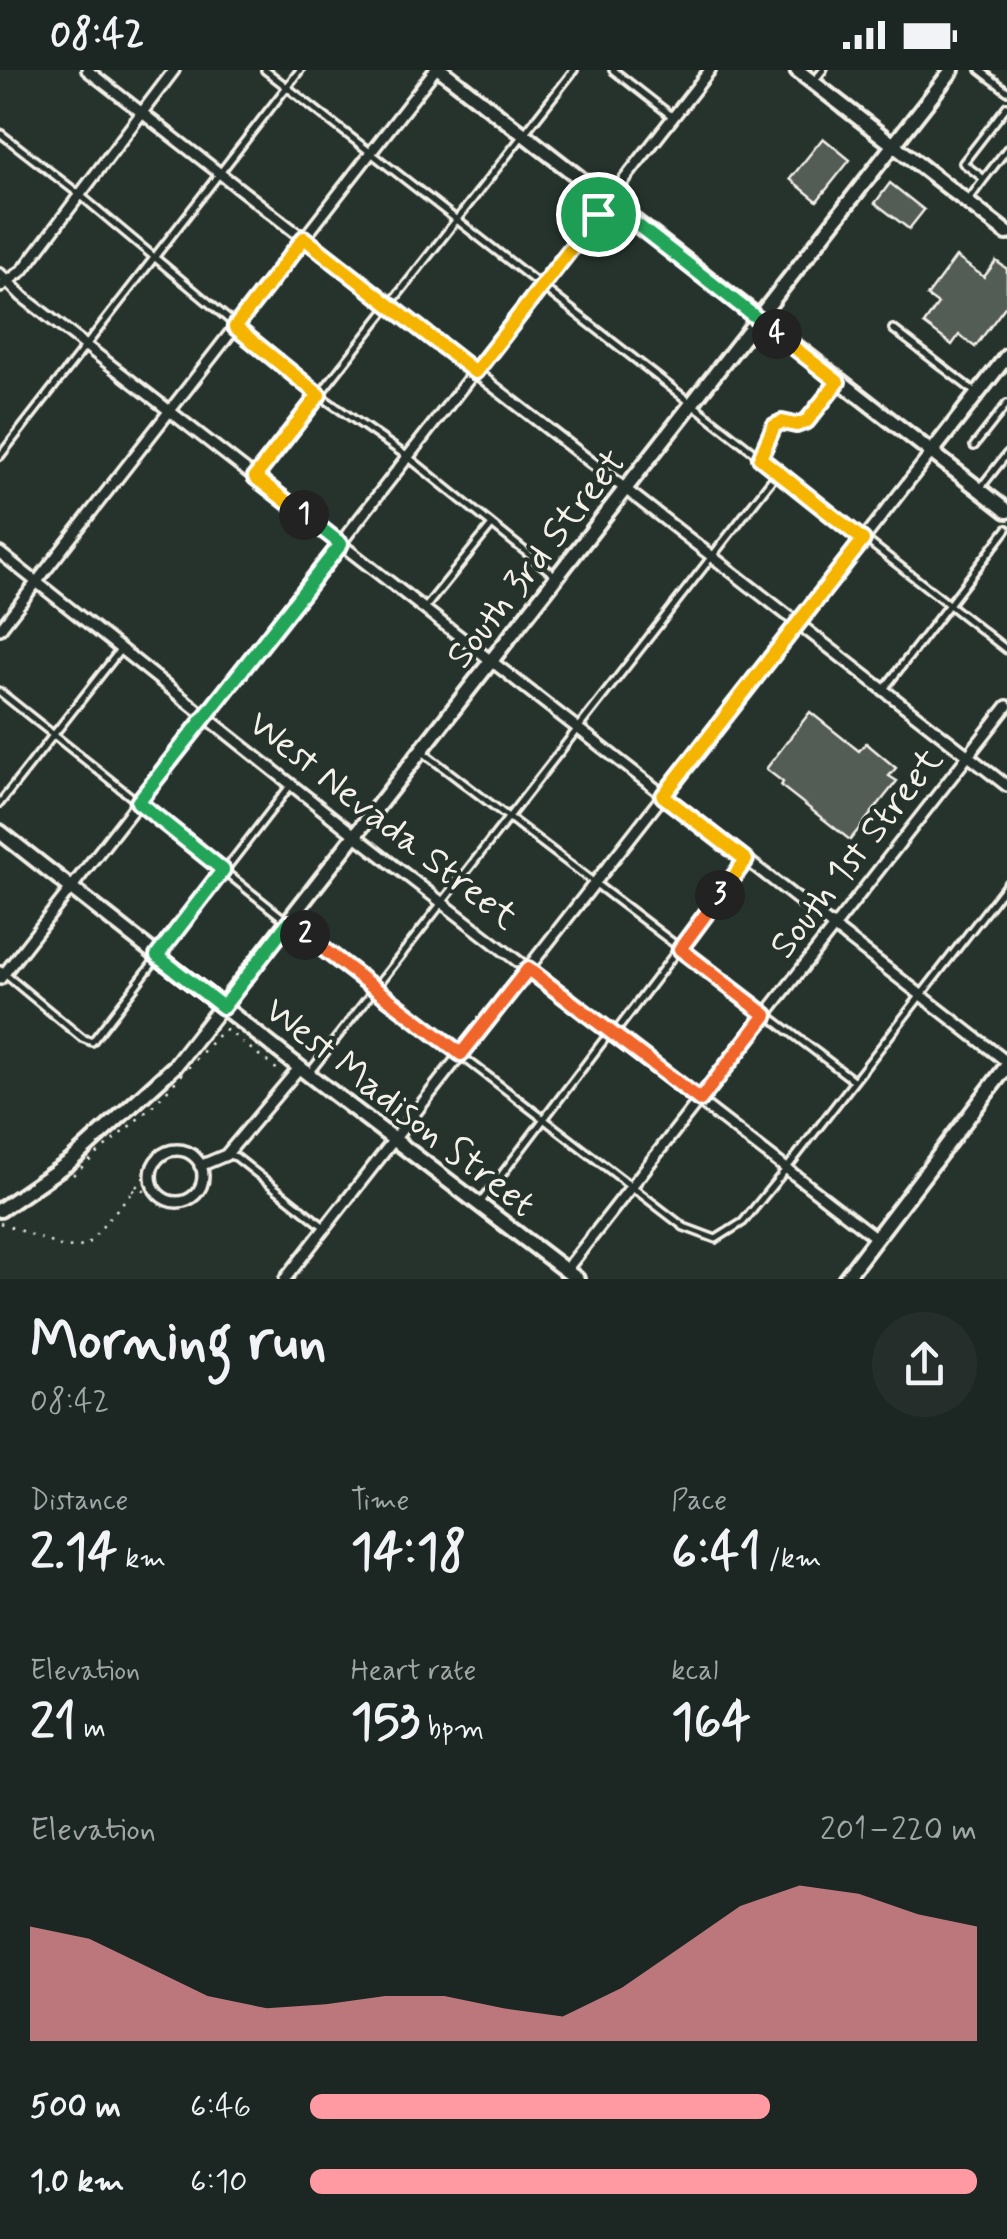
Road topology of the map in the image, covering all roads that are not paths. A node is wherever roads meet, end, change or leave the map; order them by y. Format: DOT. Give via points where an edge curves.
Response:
graph roads {
  1 [pos="87,70"];
  2 [pos="174,70"];
  3 [pos="265,70"];
  4 [pos="300,70"];
  5 [pos="438,70"];
  6 [pos="574,70"];
  7 [pos="612,70"];
  8 [pos="710,70"];
  9 [pos="797,70"];
  10 [pos="823,70"];
  11 [pos="952,70"];
  12 [pos="980,70"];
  13 [pos="813,83"];
  14 [pos="287,87"];
  15 [pos="1007,90"];
  16 [pos="1007,106"];
  17 [pos="142,113"];
  18 [pos="673,118"];
  19 [pos="0,134"];
  20 [pos="523,135"];
  21 [pos="894,146"];
  22 [pos="1007,150"];
  23 [pos="371,152"];
  24 [pos="220,173"];
  25 [pos="984,179"];
  26 [pos="80,195"];
  27 [pos="608,202"];
  28 [pos="966,202"];
  29 [pos="456,219"];
  30 [pos="1007,233"];
  31 [pos="304,238"];
  32 [pos="154,257"];
  33 [pos="2,280"];
  34 [pos="541,287"];
  35 [pos="389,305"];
  36 [pos="758,320"];
  37 [pos="235,327"];
  38 [pos="893,329"];
  39 [pos="86,345"];
  40 [pos="1003,365"];
  41 [pos="475,372"];
  42 [pos="838,382"];
  43 [pos="977,394"];
  44 [pos="319,395"];
  45 [pos="692,404"];
  46 [pos="1007,404"];
  47 [pos="170,410"];
  48 [pos="974,446"];
  49 [pos="931,453"];
  50 [pos="1007,454"];
  51 [pos="0,456"];
  52 [pos="408,457"];
  53 [pos="760,458"];
  54 [pos="778,472"];
  55 [pos="255,477"];
  56 [pos="626,489"];
  57 [pos="979,490"];
  58 [pos="1007,512"];
  59 [pos="492,524"];
  60 [pos="1007,529"];
  61 [pos="863,540"];
  62 [pos="341,544"];
  63 [pos="0,553"];
  64 [pos="712,556"];
  65 [pos="558,577"];
  66 [pos="36,582"];
  67 [pos="949,605"];
  68 [pos="424,609"];
  69 [pos="798,623"];
  70 [pos="0,628"];
  71 [pos="120,649"];
  72 [pos="1007,650"];
  73 [pos="491,662"];
  74 [pos="884,690"];
  75 [pos="0,692"];
  76 [pos="1007,706"];
  77 [pos="205,717"];
  78 [pos="578,729"];
  79 [pos="54,735"];
  80 [pos="422,751"];
  81 [pos="968,756"];
  82 [pos="291,785"];
  83 [pos="1007,786"];
  84 [pos="663,796"];
  85 [pos="138,802"];
  86 [pos="0,804"];
  87 [pos="509,817"];
  88 [pos="0,832"];
  89 [pos="356,836"];
  90 [pos="746,860"];
  91 [pos="223,870"];
  92 [pos="595,883"];
  93 [pos="1007,884"];
  94 [pos="71,889"];
  95 [pos="442,902"];
  96 [pos="288,923"];
  97 [pos="834,928"];
  98 [pos="680,949"];
  99 [pos="157,956"];
  100 [pos="528,969"];
  101 [pos="2,974"];
  102 [pos="375,988"];
  103 [pos="920,994"];
  104 [pos="223,1007"];
  105 [pos="766,1015"];
  106 [pos="612,1033"];
  107 [pos="461,1054"];
  108 [pos="1007,1064"];
  109 [pos="304,1071"];
  110 [pos="854,1081"];
  111 [pos="700,1100"];
  112 [pos="544,1118"];
  113 [pos="394,1140"];
  114 [pos="226,1155"];
  115 [pos="200,1166"];
  116 [pos="787,1168"];
  117 [pos="632,1186"];
  118 [pos="480,1205"];
  119 [pos="0,1210"];
  120 [pos="325,1228"];
  121 [pos="876,1238"];
  122 [pos="568,1276"];
  123 [pos="284,1279"];
  124 [pos="846,1279"];
  1 -- 17 [label="street"];
  2 -- 17 [label="street"];
  3 -- 14 [label="lane"];
  4 -- 14 [label="lane"];
  5 -- 20 [label="main road"];
  5 -- 23 [label="street"];
  6 -- 20 [label="lane"];
  7 -- 18 [label="lane"];
  8 -- 18 [label="street"];
  9 -- 13 [label="main road"];
  10 -- 13 [label="lane"];
  11 -- 21 [label="main road, South 3rd Street"];
  12 -- 15 [label="lane"];
  13 -- 21 [label="main road"];
  14 -- 23 [label="lane"];
  14 -- 24 [label="lane"];
  16 -- 25 [label="lane" via="963,163"];
  17 -- 24 [label="street"];
  17 -- 26 [label="street"];
  18 -- 27 [label="street"];
  19 -- 26 [label="lane"];
  20 -- 27 [label="main road"];
  20 -- 29 [label="lane"];
  21 -- 28 [label="main road"];
  21 -- 36 [label="main road, South 3rd Street"];
  22 -- 25 [label="lane"];
  23 -- 29 [label="lane"];
  23 -- 31 [label="street"];
  24 -- 31 [label="street"];
  24 -- 32 [label="lane"];
  25 -- 28 [label="lane"];
  26 -- 32 [label="lane"];
  26 -- 33 [label="street" via="24,270"];
  27 -- 34 [label="street"];
  27 -- 36 [label="main road"];
  28 -- 30 [label="main road"];
  29 -- 34 [label="lane"];
  29 -- 35 [label="lane"];
  31 -- 35 [label="street"];
  31 -- 37 [label="street"];
  32 -- 37 [label="lane"];
  32 -- 39 [label="lane"];
  33 -- 39 [label="street"];
  34 -- 41 [label="street"];
  34 -- 45 [label="lane"];
  35 -- 41 [label="street"];
  35 -- 44 [label="lane"];
  36 -- 42 [label="main road"];
  36 -- 45 [label="main road, South 3rd Street"];
  37 -- 44 [label="lane"];
  37 -- 47 [label="street"];
  38 -- 43 [label="lane"];
  39 -- 47 [label="street"];
  39 -- 51 [label="lane"];
  40 -- 43 [label="main road"];
  41 -- 52 [label="street"];
  41 -- 56 [label="street"];
  42 -- 49 [label="main road"];
  42 -- 53 [label="lane" via="807,421 774,426"];
  43 -- 49 [label="main road"];
  44 -- 52 [label="lane"];
  44 -- 55 [label="lane"];
  45 -- 53 [label="lane"];
  45 -- 56 [label="main road, South 3rd Street"];
  46 -- 48 [label="lane"];
  47 -- 55 [label="street"];
  47 -- 66 [label="street"];
  49 -- 57 [label="main road"];
  49 -- 61 [label="street"];
  50 -- 57 [label="lane"];
  52 -- 59 [label="lane"];
  52 -- 62 [label="street"];
  53 -- 54 [label="lane"];
  54 -- 61 [label="lane"];
  54 -- 64 [label="lane"];
  55 -- 62 [label="street"];
  56 -- 64 [label="street"];
  56 -- 65 [label="main road, South 3rd Street"];
  57 -- 58 [label="main road"];
  59 -- 65 [label="lane"];
  59 -- 68 [label="lane"];
  60 -- 67 [label="lane"];
  61 -- 67 [label="lane"];
  61 -- 69 [label="street"];
  62 -- 68 [label="street"];
  62 -- 77 [label="street"];
  63 -- 66 [label="street, West Nevada Street"];
  64 -- 69 [label="street"];
  64 -- 78 [label="lane"];
  65 -- 73 [label="main road, South 3rd Street"];
  66 -- 70 [label="street"];
  66 -- 71 [label="street, West Nevada Street"];
  67 -- 72 [label="lane"];
  67 -- 74 [label="lane"];
  68 -- 73 [label="street"];
  69 -- 74 [label="street"];
  69 -- 84 [label="street"];
  71 -- 77 [label="street, West Nevada Street"];
  71 -- 79 [label="lane"];
  73 -- 78 [label="street"];
  73 -- 80 [label="main road, South 3rd Street"];
  74 -- 81 [label="street"];
  75 -- 79 [label="lane"];
  76 -- 81 [label="street, South 1st Street"];
  77 -- 82 [label="street, West Nevada Street"];
  77 -- 85 [label="street"];
  78 -- 84 [label="street"];
  78 -- 87 [label="lane"];
  79 -- 85 [label="lane"];
  79 -- 86 [label="lane"];
  80 -- 87 [label="lane"];
  80 -- 89 [label="main road, South 3rd Street"];
  81 -- 83 [label="street"];
  81 -- 97 [label="street, South 1st Street"];
  82 -- 89 [label="street, West Nevada Street"];
  82 -- 91 [label="lane"];
  84 -- 90 [label="street"];
  84 -- 92 [label="street"];
  85 -- 91 [label="lane"];
  85 -- 94 [label="street"];
  87 -- 92 [label="lane"];
  87 -- 95 [label="lane"];
  88 -- 94 [label="main road, West Madison Street"];
  89 -- 95 [label="street, West Nevada Street"];
  89 -- 96 [label="main road, South 3rd Street"];
  90 -- 97 [label="street"];
  90 -- 98 [label="lane"];
  91 -- 96 [label="lane"];
  91 -- 99 [label="lane"];
  92 -- 98 [label="lane"];
  92 -- 100 [label="street"];
  93 -- 103 [label="lane"];
  94 -- 99 [label="main road, West Madison Street"];
  94 -- 101 [label="street"];
  95 -- 100 [label="street, West Nevada Street"];
  95 -- 102 [label="lane"];
  96 -- 102 [label="lane"];
  96 -- 104 [label="main road, South 3rd Street"];
  97 -- 103 [label="street"];
  97 -- 105 [label="street, South 1st Street"];
  98 -- 105 [label="lane"];
  98 -- 106 [label="lane"];
  99 -- 101 [label="lane" via="92,1042"];
  99 -- 104 [label="main road, West Madison Street"];
  100 -- 106 [label="street, West Nevada Street"];
  100 -- 107 [label="street"];
  102 -- 107 [label="lane"];
  102 -- 109 [label="lane"];
  103 -- 108 [label="street"];
  103 -- 110 [label="lane"];
  104 -- 109 [label="main road, West Madison Street"];
  104 -- 119 [label="main road, South 3rd Street" via="117,1122"];
  105 -- 110 [label="lane"];
  105 -- 111 [label="street, South 1st Street"];
  106 -- 111 [label="street, West Nevada Street"];
  106 -- 112 [label="lane"];
  107 -- 112 [label="lane"];
  107 -- 113 [label="street"];
  108 -- 124 [label="main road"];
  109 -- 113 [label="main road, West Madison Street"];
  109 -- 114 [label="street"];
  110 -- 116 [label="lane"];
  111 -- 116 [label="street, West Nevada Street"];
  111 -- 117 [label="street, South 1st Street"];
  112 -- 117 [label="lane"];
  112 -- 118 [label="lane"];
  113 -- 118 [label="main road, West Madison Street"];
  113 -- 120 [label="street"];
  114 -- 115 [label="street"];
  114 -- 120 [label="lane"];
  115 -- 115 [label="street" via="203,1178 190,1198 166,1200 156,1192 152,1168 169,1151 182,1150"];
  116 -- 117 [label="lane" via="743,1222 716,1240 684,1227"];
  116 -- 121 [label="street, West Nevada Street"];
  117 -- 122 [label="street, South 1st Street"];
  118 -- 122 [label="main road, West Madison Street"];
  120 -- 123 [label="street"];
}
